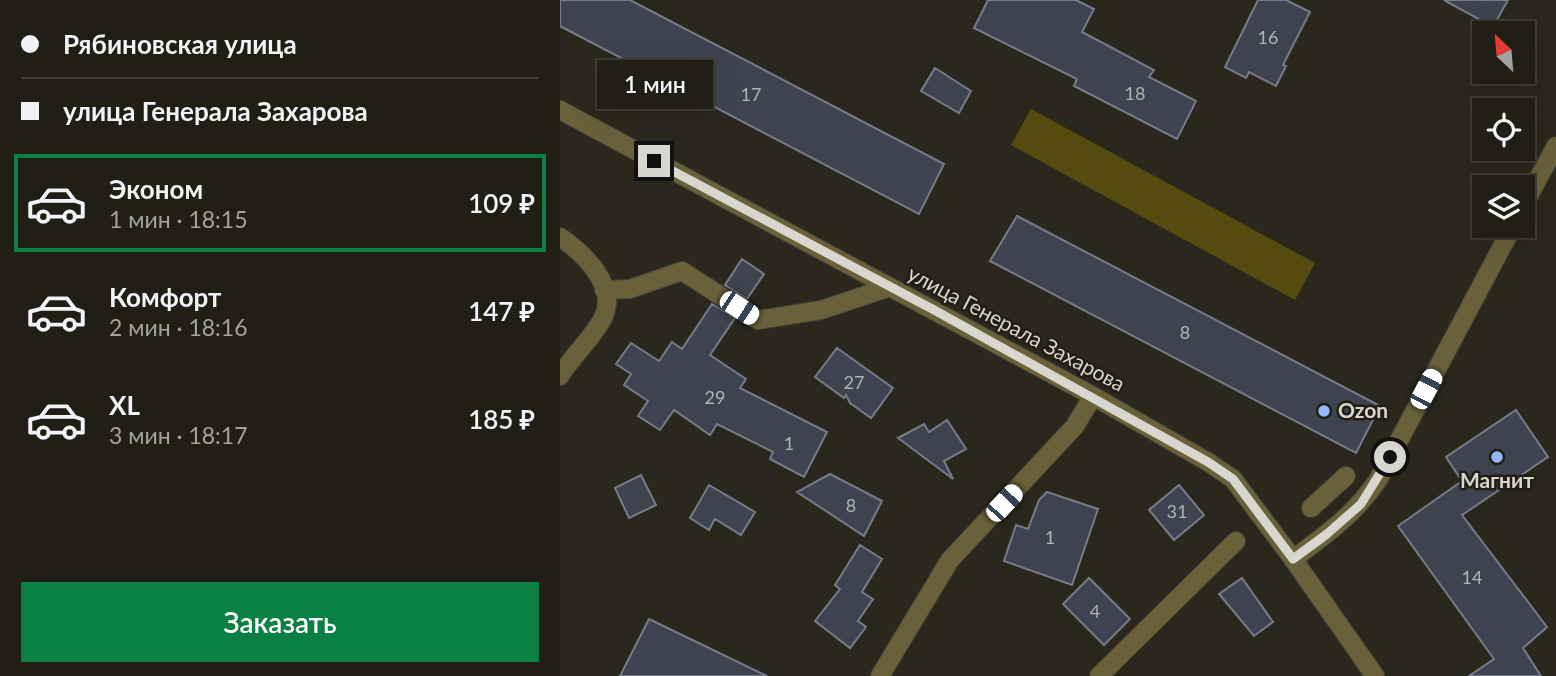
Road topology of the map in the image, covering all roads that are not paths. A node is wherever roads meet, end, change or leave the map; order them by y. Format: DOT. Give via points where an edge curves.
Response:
graph roads {
  1 [pos="560,110"];
  2 [pos="1556,146"];
  3 [pos="1535,184"];
  4 [pos="560,237"];
  5 [pos="1507,238"];
  6 [pos="890,287"];
  7 [pos="604,290"];
  8 [pos="560,376"];
  9 [pos="1093,396"];
  10 [pos="1346,476"];
  11 [pos="1311,508"];
  12 [pos="1236,541"];
  13 [pos="1293,559"];
  14 [pos="880,676"];
  15 [pos="1099,676"];
  16 [pos="1375,676"];
  1 -- 6 [label="street, улица Генерала Захарова"];
  2 -- 3 [label="street"];
  4 -- 7 [label="street" via="578,249"];
  5 -- 13 [label="street" via="1378,480 1361,504"];
  6 -- 7 [label="street" via="821,310 758,320 682,271 629,289"];
  6 -- 9 [label="street, улица Генерала Захарова"];
  7 -- 8 [label="street" via="604,317"];
  9 -- 13 [label="street, улица Генерала Захарова" via="1233,479"];
  9 -- 14 [label="street" via="1075,426 950,560"];
  10 -- 11 [label="street"];
  12 -- 15 [label="street"];
  13 -- 16 [label="street, улица Генерала Захарова"];
}
